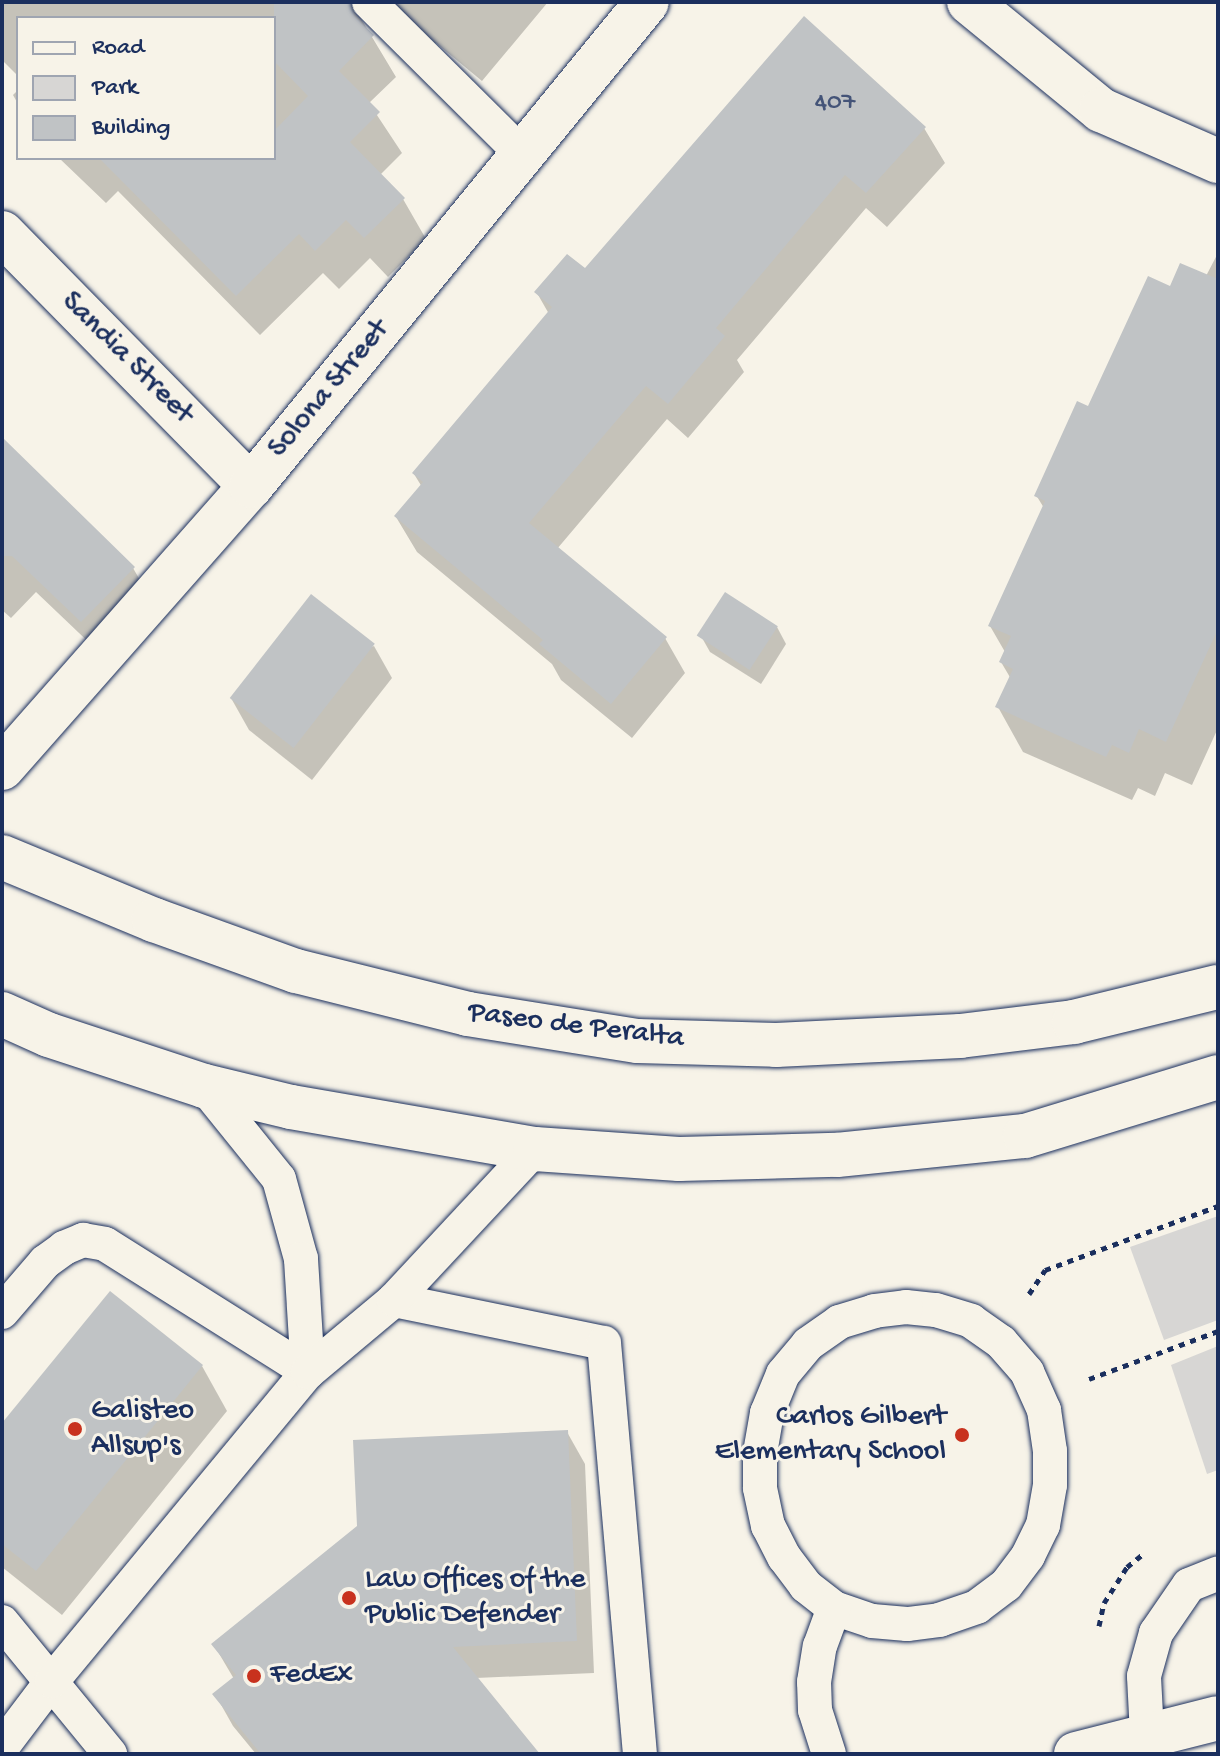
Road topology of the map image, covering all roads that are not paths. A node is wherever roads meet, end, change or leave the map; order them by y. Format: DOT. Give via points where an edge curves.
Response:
graph roads {
  1 [pos="369,2"];
  2 [pos="647,2"];
  3 [pos="969,2"];
  4 [pos="523,155"];
  5 [pos="1218,161"];
  6 [pos="2,233"];
  7 [pos="251,486"];
  8 [pos="2,768"];
  9 [pos="2,857"];
  10 [pos="1218,987"];
  11 [pos="2,1014"];
  12 [pos="1218,1077"];
  13 [pos="204,1086"];
  14 [pos="535,1149"];
  15 [pos="394,1300"];
  16 [pos="2,1312"];
  17 [pos="308,1372"];
  18 [pos="1218,1573"];
  19 [pos="834,1608"];
  20 [pos="2,1622"];
  21 [pos="52,1681"];
  22 [pos="1218,1718"];
  23 [pos="1147,1734"];
  24 [pos="2,1747"];
  25 [pos="1080,1753"];
  26 [pos="110,1754"];
  27 [pos="640,1754"];
  28 [pos="829,1754"];
  1 -- 4 [label="lane"];
  2 -- 4 [label="main road, Solona Street"];
  3 -- 5 [label="main road" via="1101,110"];
  4 -- 7 [label="main road, Solona Street"];
  6 -- 7 [label="main road, Sandia Street"];
  7 -- 8 [label="main road, Solona Street"];
  9 -- 10 [label="main road, Paseo de Peralta" via="296,971 468,1014 637,1041 776,1045 960,1036 1074,1022"];
  11 -- 13 [label="main road" via="49,1035"];
  12 -- 14 [label="main road" via="1025,1136 978,1141 837,1155 679,1159"];
  13 -- 14 [label="main road" via="291,1107"];
  13 -- 17 [label="lane" via="279,1179 301,1259"];
  14 -- 15 [label="lane"];
  15 -- 17 [label="lane"];
  15 -- 27 [label="lane" via="604,1343"];
  16 -- 17 [label="lane" via="64,1248 83,1240 105,1244"];
  17 -- 21 [label="lane"];
  18 -- 23 [label="lane" via="1189,1585 1156,1633 1144,1676"];
  19 -- 19 [label="lane" via="872,1621 907,1624 977,1607 1006,1585 1043,1525 1050,1485 1044,1410 1027,1372 1001,1342 971,1321 936,1310 874,1311 839,1322 808,1344 783,1374 767,1413 760,1453 768,1526 806,1586"];
  19 -- 28 [label="lane" via="814,1682 815,1710"];
  20 -- 21 [label="lane"];
  21 -- 24 [label="lane"];
  21 -- 26 [label="lane"];
  22 -- 23 [label="main road"];
  23 -- 25 [label="main road"];
}
